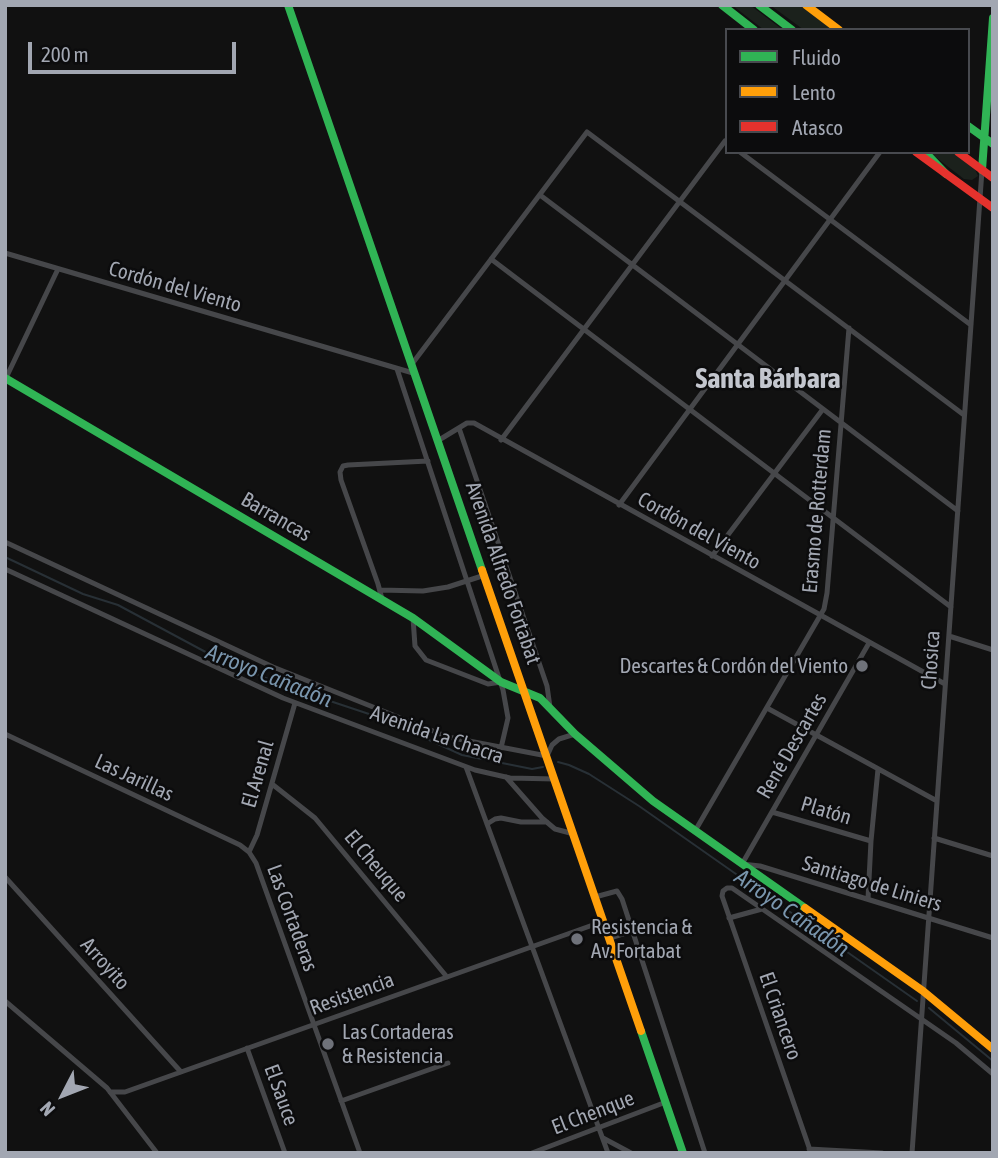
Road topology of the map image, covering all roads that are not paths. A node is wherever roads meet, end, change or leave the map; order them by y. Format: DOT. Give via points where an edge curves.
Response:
graph roads {
  1 [pos="288,5"];
  2 [pos="722,5"];
  3 [pos="759,5"];
  4 [pos="806,5"];
  5 [pos="993,18"];
  6 [pos="751,28"];
  7 [pos="789,28"];
  8 [pos="836,28"];
  9 [pos="991,67"];
  10 [pos="970,128"];
  11 [pos="984,138"];
  12 [pos="725,141"];
  13 [pos="993,145"];
  14 [pos="743,154"];
  15 [pos="879,154"];
  16 [pos="919,154"];
  17 [pos="927,154"];
  18 [pos="961,154"];
  19 [pos="982,170"];
  20 [pos="946,174"];
  21 [pos="993,178"];
  22 [pos="540,195"];
  23 [pos="980,198"];
  24 [pos="680,201"];
  25 [pos="993,208"];
  26 [pos="831,220"];
  27 [pos="5,253"];
  28 [pos="491,259"];
  29 [pos="632,265"];
  30 [pos="58,269"];
  31 [pos="785,281"];
  32 [pos="971,325"];
  33 [pos="849,328"];
  34 [pos="584,329"];
  35 [pos="738,345"];
  36 [pos="412,363"];
  37 [pos="397,369"];
  38 [pos="416,374"];
  39 [pos="5,379"];
  40 [pos="690,410"];
  41 [pos="823,410"];
  42 [pos="964,415"];
  43 [pos="841,423"];
  44 [pos="459,428"];
  45 [pos="439,440"];
  46 [pos="501,440"];
  47 [pos="428,461"];
  48 [pos="774,474"];
  49 [pos="619,505"];
  50 [pos="958,511"];
  51 [pos="833,518"];
  52 [pos="5,542"];
  53 [pos="712,556"];
  54 [pos="5,569"];
  55 [pos="485,575"];
  56 [pos="467,581"];
  57 [pos="381,595"];
  58 [pos="951,607"];
  59 [pos="821,616"];
  60 [pos="413,618"];
  61 [pos="949,636"];
  62 [pos="869,643"];
  63 [pos="993,650"];
  64 [pos="501,682"];
  65 [pos="945,684"];
  66 [pos="524,691"];
  67 [pos="295,703"];
  68 [pos="550,707"];
  69 [pos="767,708"];
  70 [pos="5,734"];
  71 [pos="575,734"];
  72 [pos="816,735"];
  73 [pos="501,748"];
  74 [pos="547,756"];
  75 [pos="466,767"];
  76 [pos="878,769"];
  77 [pos="506,777"];
  78 [pos="555,779"];
  79 [pos="272,784"];
  80 [pos="937,801"];
  81 [pos="772,811"];
  82 [pos="547,822"];
  83 [pos="487,824"];
  84 [pos="695,831"];
  85 [pos="574,834"];
  86 [pos="934,838"];
  87 [pos="871,841"];
  88 [pos="249,852"];
  89 [pos="993,856"];
  90 [pos="742,864"];
  91 [pos="5,877"];
  92 [pos="595,897"];
  93 [pos="868,899"];
  94 [pos="762,909"];
  95 [pos="929,917"];
  96 [pos="729,918"];
  97 [pos="604,922"];
  98 [pos="632,931"];
  99 [pos="610,938"];
  100 [pos="993,938"];
  101 [pos="532,947"];
  102 [pos="447,977"];
  103 [pos="923,991"];
  104 [pos="5,1001"];
  105 [pos="921,1019"];
  106 [pos="314,1025"];
  107 [pos="247,1048"];
  108 [pos="993,1049"];
  109 [pos="448,1063"];
  110 [pos="181,1072"];
  111 [pos="993,1074"];
  112 [pos="110,1092"];
  113 [pos="341,1101"];
  114 [pos="666,1102"];
  115 [pos="599,1127"];
  116 [pos="603,1138"];
  117 [pos="810,1151"];
  118 [pos="157,1153"];
  119 [pos="285,1153"];
  120 [pos="360,1153"];
  121 [pos="532,1153"];
  122 [pos="608,1153"];
  123 [pos="631,1153"];
  124 [pos="683,1153"];
  125 [pos="705,1153"];
  126 [pos="882,1153"];
  127 [pos="912,1153"];
  1 -- 36 [label="main road, Avenida Alfredo Fortabat"];
  2 -- 6 [label="main road"];
  3 -- 7 [label="main road"];
  4 -- 8 [label="main road"];
  5 -- 9 [label="main road"];
  9 -- 11 [label="main road"];
  10 -- 11 [label="main road"];
  11 -- 13 [label="main road"];
  11 -- 19 [label="main road"];
  12 -- 24 [label="street"];
  14 -- 26 [label="street"];
  15 -- 26 [label="street"];
  16 -- 20 [label="main road"];
  17 -- 20 [label="main road"];
  18 -- 19 [label="main road"];
  19 -- 21 [label="main road"];
  19 -- 23 [label="street, Chosica"];
  20 -- 23 [label="main road"];
  22 -- 24 [label="street" via="587,132"];
  22 -- 28 [label="street"];
  22 -- 29 [label="street"];
  23 -- 25 [label="main road"];
  23 -- 32 [label="street, Chosica"];
  24 -- 29 [label="street"];
  24 -- 31 [label="street"];
  26 -- 31 [label="street"];
  26 -- 32 [label="street"];
  27 -- 30 [label="street, Cordón del Viento"];
  28 -- 34 [label="street"];
  28 -- 36 [label="street"];
  29 -- 34 [label="street"];
  29 -- 35 [label="street"];
  30 -- 37 [label="street, Cordón del Viento"];
  30 -- 39 [label="street"];
  31 -- 33 [label="street"];
  31 -- 35 [label="street"];
  32 -- 42 [label="street, Chosica"];
  33 -- 42 [label="street"];
  33 -- 43 [label="street, Erasmo de Rotterdam"];
  34 -- 40 [label="street"];
  34 -- 46 [label="street"];
  35 -- 40 [label="street"];
  35 -- 41 [label="street"];
  36 -- 38 [label="main road, Avenida Alfredo Fortabat"];
  37 -- 38 [label="street, Cordón del Viento"];
  37 -- 47 [label="street"];
  38 -- 45 [label="main road, Avenida Alfredo Fortabat"];
  39 -- 57 [label="main road, Barrancas"];
  40 -- 48 [label="street"];
  40 -- 49 [label="street"];
  41 -- 43 [label="street"];
  41 -- 48 [label="street"];
  42 -- 50 [label="street, Chosica"];
  43 -- 50 [label="street"];
  43 -- 51 [label="street, Erasmo de Rotterdam"];
  44 -- 45 [label="street"];
  44 -- 46 [label="street, Cordón del Viento" via="474,423"];
  44 -- 68 [label="street" via="547,686"];
  45 -- 55 [label="main road, Avenida Alfredo Fortabat"];
  46 -- 49 [label="street, Cordón del Viento"];
  47 -- 56 [label="street"];
  47 -- 57 [label="street" via="348,465 340,472"];
  48 -- 51 [label="street"];
  48 -- 53 [label="street"];
  49 -- 53 [label="street, Cordón del Viento"];
  50 -- 58 [label="street, Chosica"];
  51 -- 58 [label="street"];
  51 -- 59 [label="street, Erasmo de Rotterdam"];
  52 -- 73 [label="street, Avenida La Chacra" via="273,667 448,737"];
  53 -- 59 [label="street, Cordón del Viento"];
  54 -- 67 [label="street, Avenida La Chacra"];
  55 -- 56 [label="street"];
  55 -- 66 [label="main road, Avenida Alfredo Fortabat"];
  56 -- 57 [label="street" via="423,592"];
  56 -- 64 [label="street"];
  57 -- 60 [label="main road, Barrancas"];
  58 -- 61 [label="street, Chosica"];
  59 -- 62 [label="street, Cordón del Viento"];
  59 -- 69 [label="street, Erasmo de Rotterdam"];
  60 -- 64 [label="main road, Barrancas"];
  60 -- 64 [label="street" via="415,646 426,660 488,684"];
  61 -- 63 [label="street"];
  61 -- 65 [label="street, Chosica"];
  62 -- 65 [label="street, Cordón del Viento"];
  62 -- 72 [label="street, René Descartes"];
  64 -- 66 [label="main road, Barrancas"];
  64 -- 73 [label="street" via="508,718"];
  65 -- 80 [label="street, Chosica"];
  66 -- 68 [label="main road"];
  66 -- 74 [label="main road, Avenida Alfredo Fortabat"];
  67 -- 75 [label="street, Avenida La Chacra"];
  67 -- 79 [label="street, El Arenal"];
  68 -- 71 [label="main road"];
  69 -- 72 [label="street"];
  69 -- 84 [label="street, Erasmo de Rotterdam"];
  70 -- 88 [label="street, Las Jarillas"];
  71 -- 74 [label="street" via="559,739"];
  71 -- 84 [label="main road"];
  72 -- 76 [label="street"];
  72 -- 81 [label="street, René Descartes"];
  73 -- 74 [label="street, Avenida La Chacra"];
  74 -- 78 [label="main road, Avenida Alfredo Fortabat"];
  75 -- 77 [label="street, Avenida La Chacra"];
  75 -- 83 [label="street"];
  76 -- 80 [label="street"];
  76 -- 87 [label="street"];
  77 -- 78 [label="street, Avenida La Chacra"];
  77 -- 82 [label="street"];
  78 -- 85 [label="main road, Avenida Alfredo Fortabat"];
  79 -- 88 [label="street, El Arenal"];
  79 -- 102 [label="street, El Cheuque" via="314,818"];
  80 -- 86 [label="street, Chosica"];
  81 -- 87 [label="street, Platón"];
  81 -- 90 [label="street, René Descartes"];
  82 -- 83 [label="street" via="501,818"];
  82 -- 85 [label="street"];
  83 -- 101 [label="street"];
  84 -- 90 [label="main road"];
  85 -- 92 [label="main road, Avenida Alfredo Fortabat"];
  86 -- 89 [label="street"];
  86 -- 95 [label="street, Chosica"];
  87 -- 93 [label="street"];
  88 -- 106 [label="street, Las Cortaderas"];
  90 -- 93 [label="street, Santiago de Liniers"];
  90 -- 103 [label="main road"];
  91 -- 110 [label="street, Arroyito"];
  92 -- 97 [label="main road, Avenida Alfredo Fortabat"];
  92 -- 98 [label="street" via="617,891"];
  93 -- 95 [label="street, Santiago de Liniers"];
  94 -- 96 [label="street"];
  94 -- 96 [label="street, El Criancero" via="732,888 724,889"];
  94 -- 105 [label="street"];
  95 -- 100 [label="street, Santiago de Liniers"];
  95 -- 103 [label="street, Chosica"];
  96 -- 117 [label="street, El Criancero"];
  97 -- 99 [label="main road, Avenida Alfredo Fortabat"];
  97 -- 101 [label="street, Resistencia"];
  98 -- 99 [label="street"];
  98 -- 125 [label="street"];
  99 -- 114 [label="main road, Avenida Alfredo Fortabat"];
  101 -- 102 [label="street, Resistencia"];
  101 -- 115 [label="street"];
  102 -- 106 [label="street, Resistencia"];
  103 -- 105 [label="street, Chosica"];
  103 -- 108 [label="main road"];
  104 -- 112 [label="street"];
  105 -- 111 [label="street"];
  105 -- 127 [label="street, Chosica"];
  106 -- 107 [label="street, Resistencia"];
  106 -- 113 [label="street, Las Cortaderas"];
  107 -- 110 [label="street, Resistencia"];
  107 -- 119 [label="street, El Sauce"];
  109 -- 113 [label="street"];
  110 -- 112 [label="street, Resistencia"];
  112 -- 118 [label="street"];
  113 -- 120 [label="street, Las Cortaderas"];
  114 -- 115 [label="street, El Chenque"];
  114 -- 124 [label="main road, Avenida Alfredo Fortabat"];
  115 -- 116 [label="street"];
  115 -- 121 [label="street, El Chenque"];
  116 -- 122 [label="street"];
  116 -- 123 [label="street"];
  117 -- 126 [label="street"];
}
